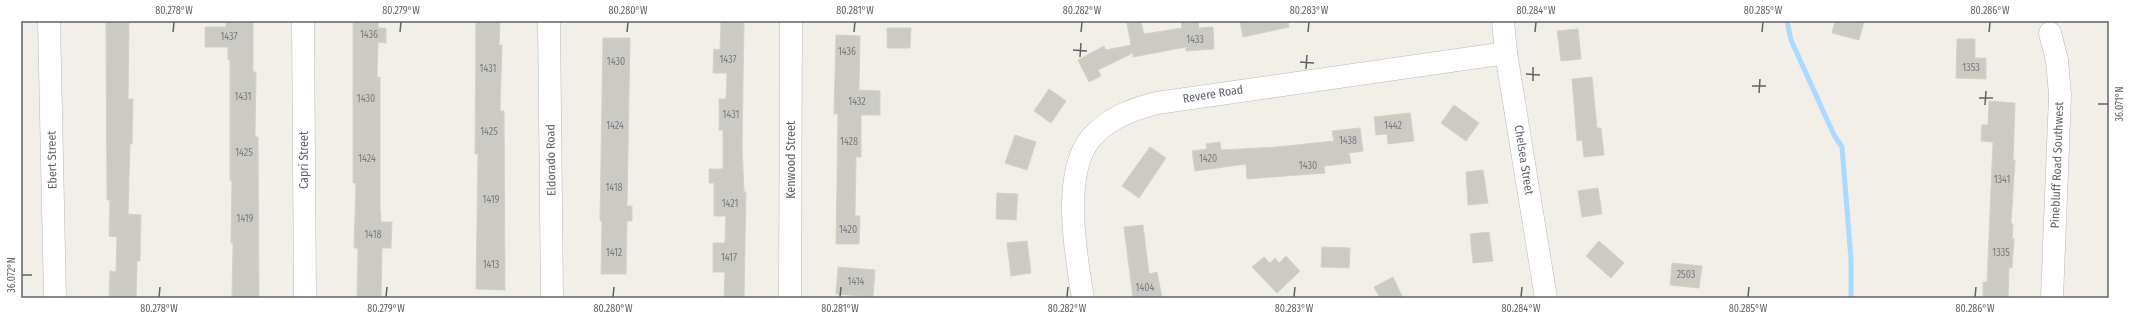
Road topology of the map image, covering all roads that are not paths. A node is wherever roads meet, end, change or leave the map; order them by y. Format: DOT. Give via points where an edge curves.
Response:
graph roads {
  1 [pos="49,21"];
  2 [pos="303,21"];
  3 [pos="549,21"];
  4 [pos="791,21"];
  5 [pos="1503,21"];
  6 [pos="2050,33"];
  7 [pos="1506,53"];
  8 [pos="55,298"];
  9 [pos="305,298"];
  10 [pos="552,298"];
  11 [pos="790,298"];
  12 [pos="1083,298"];
  13 [pos="1546,298"];
  14 [pos="2052,298"];
  1 -- 8 [label="street, Ebert Street"];
  2 -- 9 [label="street, Capri Street"];
  3 -- 10 [label="street, Eldorado Road"];
  4 -- 11 [label="street, Kenwood Street"];
  5 -- 7 [label="street, Chelsea Street"];
  6 -- 14 [label="street, Pinebluff Road Southwest" via="2057,60 2060,95"];
  7 -- 12 [label="street, Revere Road" via="1157,103 1121,115 1090,139 1078,167 1073,198 1073,228"];
  7 -- 13 [label="street, Chelsea Street"];
}
